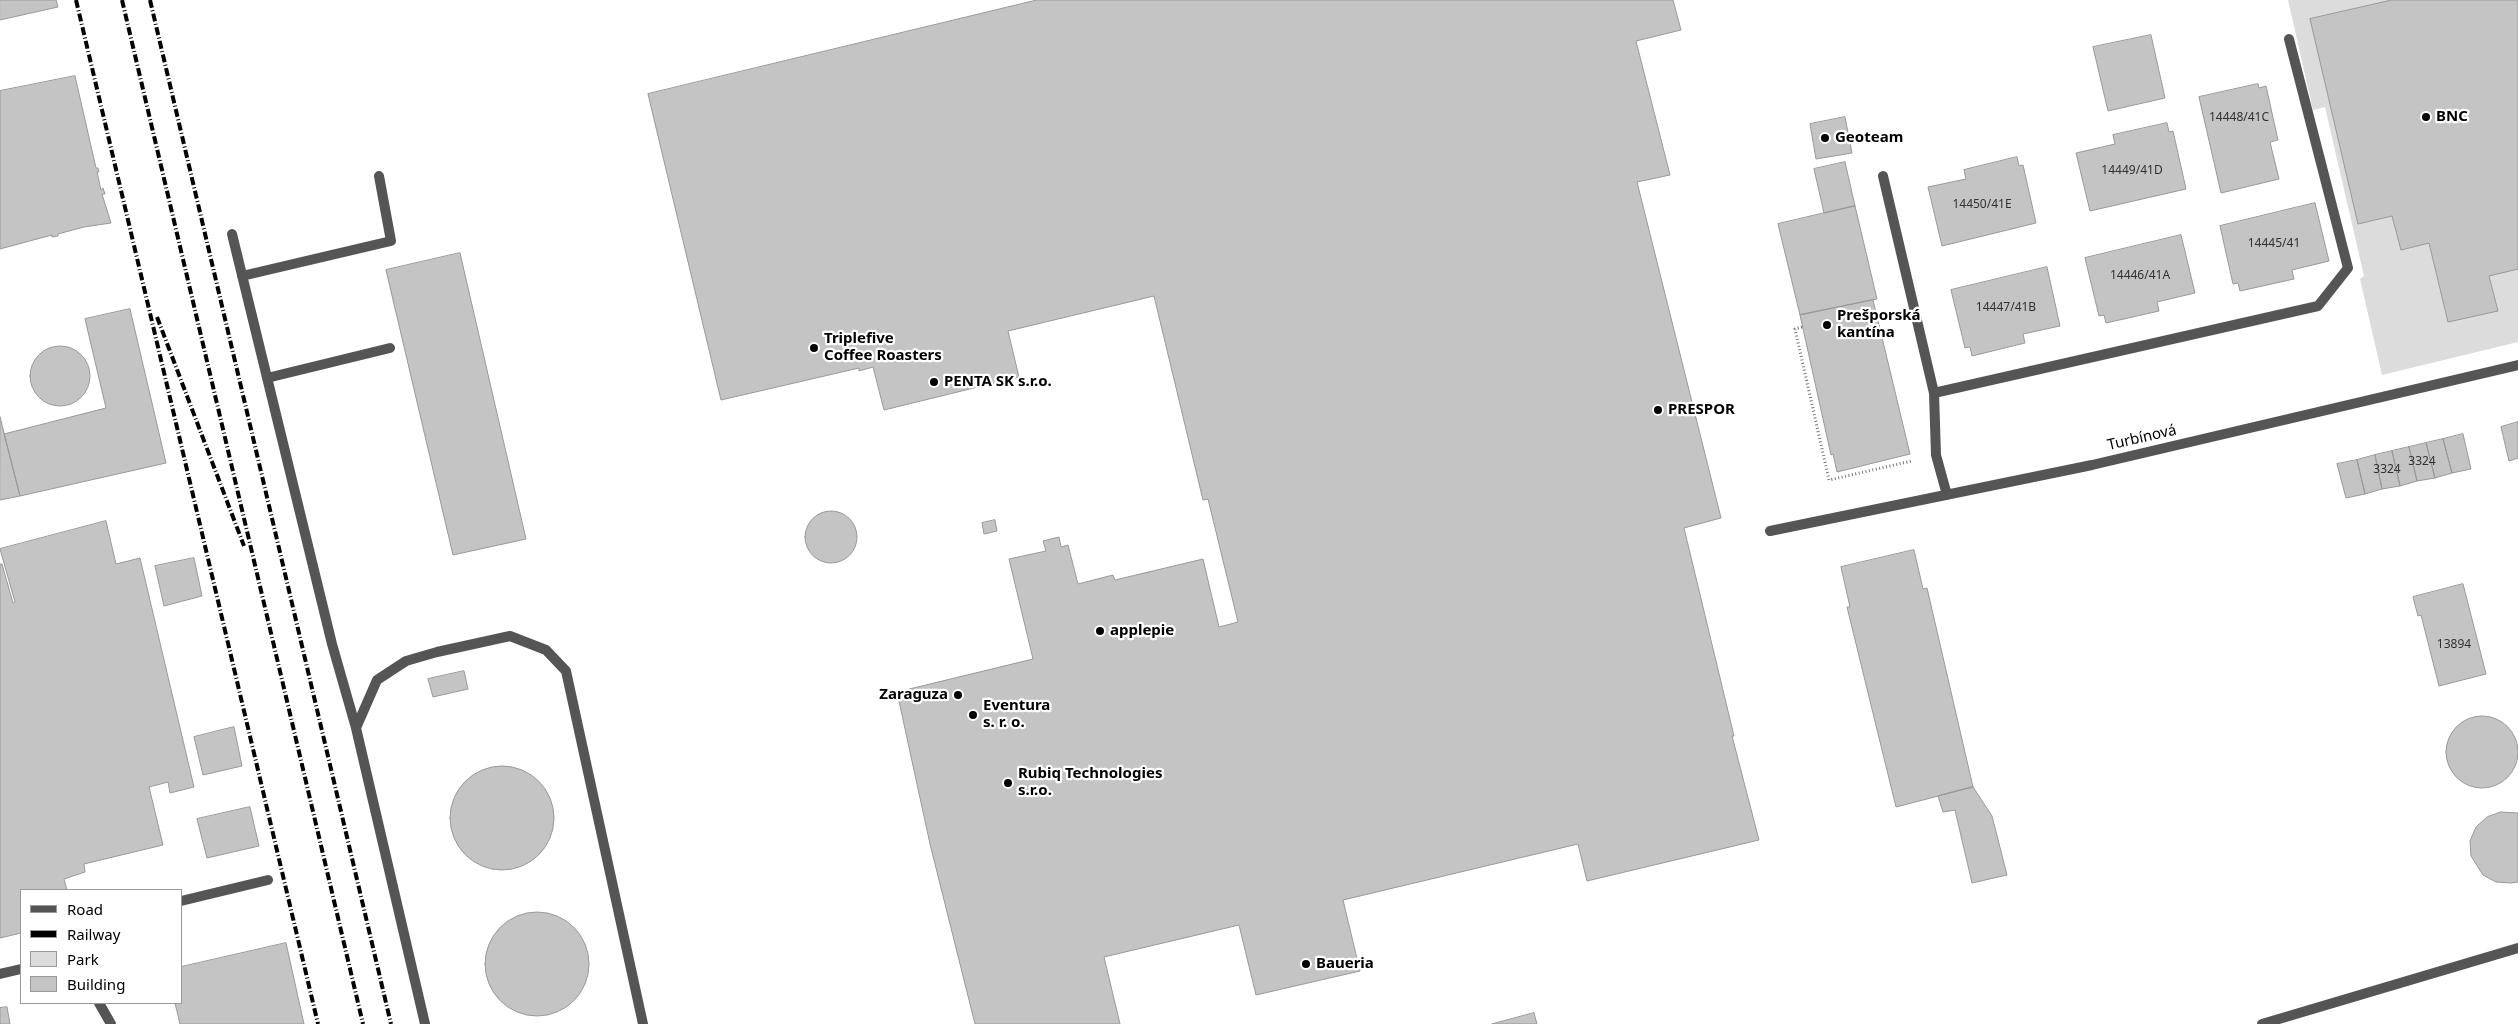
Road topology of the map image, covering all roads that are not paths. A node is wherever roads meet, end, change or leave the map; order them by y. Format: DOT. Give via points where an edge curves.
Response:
graph roads {
  1 [pos="2289,39"];
  2 [pos="379,176"];
  3 [pos="1882,176"];
  4 [pos="232,234"];
  5 [pos="242,276"];
  6 [pos="390,348"];
  7 [pos="2518,365"];
  8 [pos="267,378"];
  9 [pos="1934,393"];
  10 [pos="1948,494"];
  11 [pos="1770,532"];
  12 [pos="356,728"];
  13 [pos="268,880"];
  14 [pos="182,901"];
  15 [pos="2518,948"];
  16 [pos="20,969"];
  17 [pos="0,974"];
  18 [pos="100,1004"];
  19 [pos="111,1024"];
  20 [pos="425,1024"];
  21 [pos="643,1024"];
  22 [pos="2262,1024"];
  1 -- 9 [label="street" via="2348,268 2318,306"];
  2 -- 5 [label="street" via="391,241"];
  3 -- 9 [label="street"];
  4 -- 5 [label="street"];
  5 -- 8 [label="street"];
  6 -- 8 [label="street"];
  7 -- 10 [label="street, Turbínová" via="2092,465"];
  8 -- 12 [label="street" via="332,644"];
  9 -- 10 [label="street" via="1936,455"];
  10 -- 11 [label="street, Turbínová"];
  12 -- 20 [label="street"];
  12 -- 21 [label="street" via="377,680 406,661 510,636 546,650 566,671"];
  13 -- 14 [label="street"];
  15 -- 22 [label="street"];
  16 -- 17 [label="street"];
  18 -- 19 [label="street"];
}
